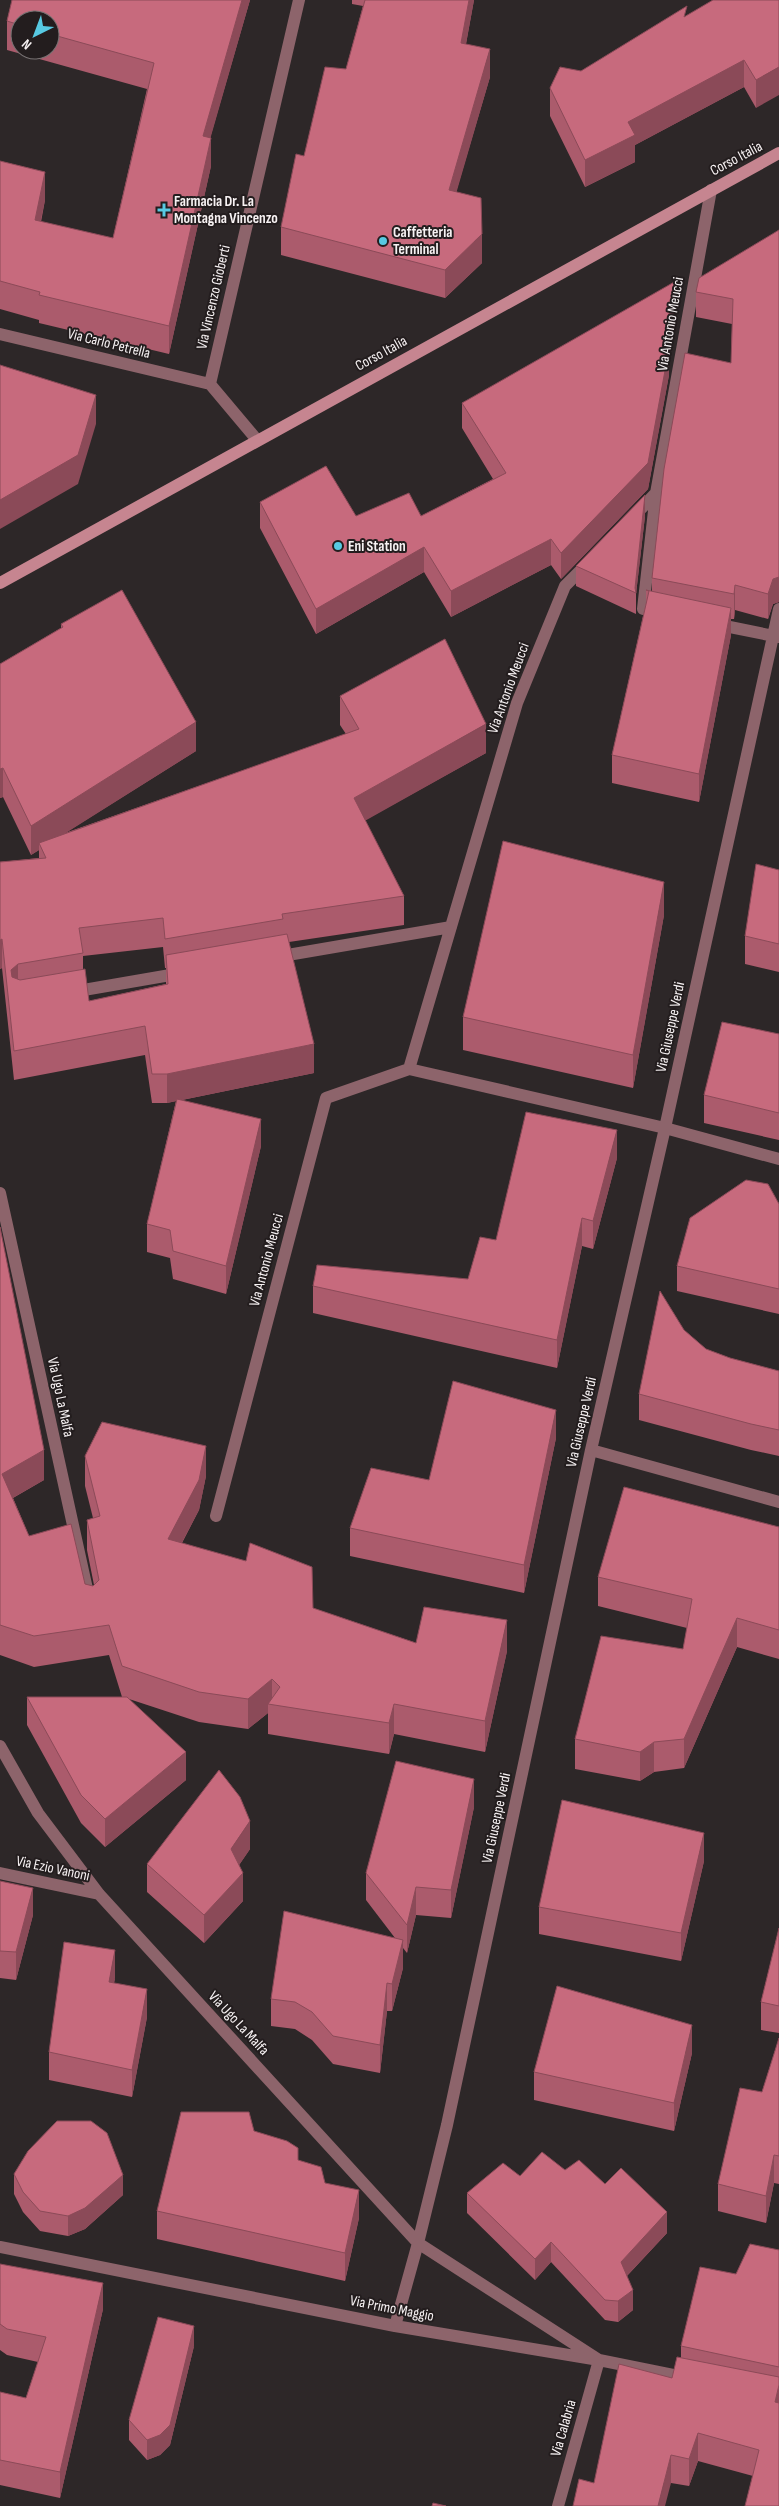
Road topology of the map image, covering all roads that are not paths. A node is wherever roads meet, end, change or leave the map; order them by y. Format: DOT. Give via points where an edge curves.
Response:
graph roads {
  1 [pos="298,0"];
  2 [pos="779,153"];
  3 [pos="711,190"];
  4 [pos="0,334"];
  5 [pos="210,384"];
  6 [pos="257,440"];
  7 [pos="656,493"];
  8 [pos="628,522"];
  9 [pos="600,550"];
  10 [pos="0,583"];
  11 [pos="779,609"];
  12 [pos="671,614"];
  13 [pos="699,620"];
  14 [pos="776,636"];
  15 [pos="451,927"];
  16 [pos="264,959"];
  17 [pos="196,971"];
  18 [pos="58,995"];
  19 [pos="409,1069"];
  20 [pos="665,1128"];
  21 [pos="779,1159"];
  22 [pos="0,1193"];
  23 [pos="591,1450"];
  24 [pos="779,1502"];
  25 [pos="216,1516"];
  26 [pos="91,1608"];
  27 [pos="0,1746"];
  28 [pos="0,1873"];
  29 [pos="99,1894"];
  30 [pos="418,2243"];
  31 [pos="0,2247"];
  32 [pos="395,2326"];
  33 [pos="599,2360"];
  34 [pos="703,2381"];
  35 [pos="558,2506"];
  1 -- 5 [label="street, Via Vincenzo Gioberti"];
  2 -- 3 [label="main road, Corso Italia"];
  3 -- 6 [label="main road, Corso Italia"];
  3 -- 7 [label="street, Via Antonio Meucci"];
  4 -- 5 [label="street, Via Carlo Petrella"];
  5 -- 6 [label="street"];
  6 -- 10 [label="main road, Corso Italia"];
  7 -- 8 [label="street"];
  7 -- 12 [label="street, Via Antonio Meucci" via="643,609"];
  9 -- 15 [label="street, Via Antonio Meucci" via="565,586 518,703"];
  11 -- 14 [label="street, Via Giuseppe Verdi"];
  13 -- 14 [label="street"];
  14 -- 20 [label="street, Via Giuseppe Verdi"];
  15 -- 16 [label="street"];
  15 -- 19 [label="street, Via Antonio Meucci"];
  17 -- 18 [label="street"];
  19 -- 20 [label="street"];
  19 -- 25 [label="street, Via Antonio Meucci" via="326,1098"];
  20 -- 21 [label="street"];
  20 -- 23 [label="street, Via Giuseppe Verdi"];
  22 -- 26 [label="street, Via Ugo La Malfa"];
  23 -- 24 [label="street"];
  23 -- 30 [label="street, Via Giuseppe Verdi" via="449,2115"];
  27 -- 29 [label="street, Via Ugo La Malfa" via="38,1813"];
  28 -- 29 [label="street, Via Ezio Vanoni"];
  29 -- 30 [label="street, Via Ugo La Malfa"];
  30 -- 32 [label="street"];
  30 -- 33 [label="street, Via Ugo La Malfa"];
  31 -- 32 [label="street, Via Primo Maggio"];
  32 -- 33 [label="street, Via Primo Maggio"];
  33 -- 34 [label="street, Via Primo Maggio"];
  33 -- 35 [label="street, Via Calabria"];
}
